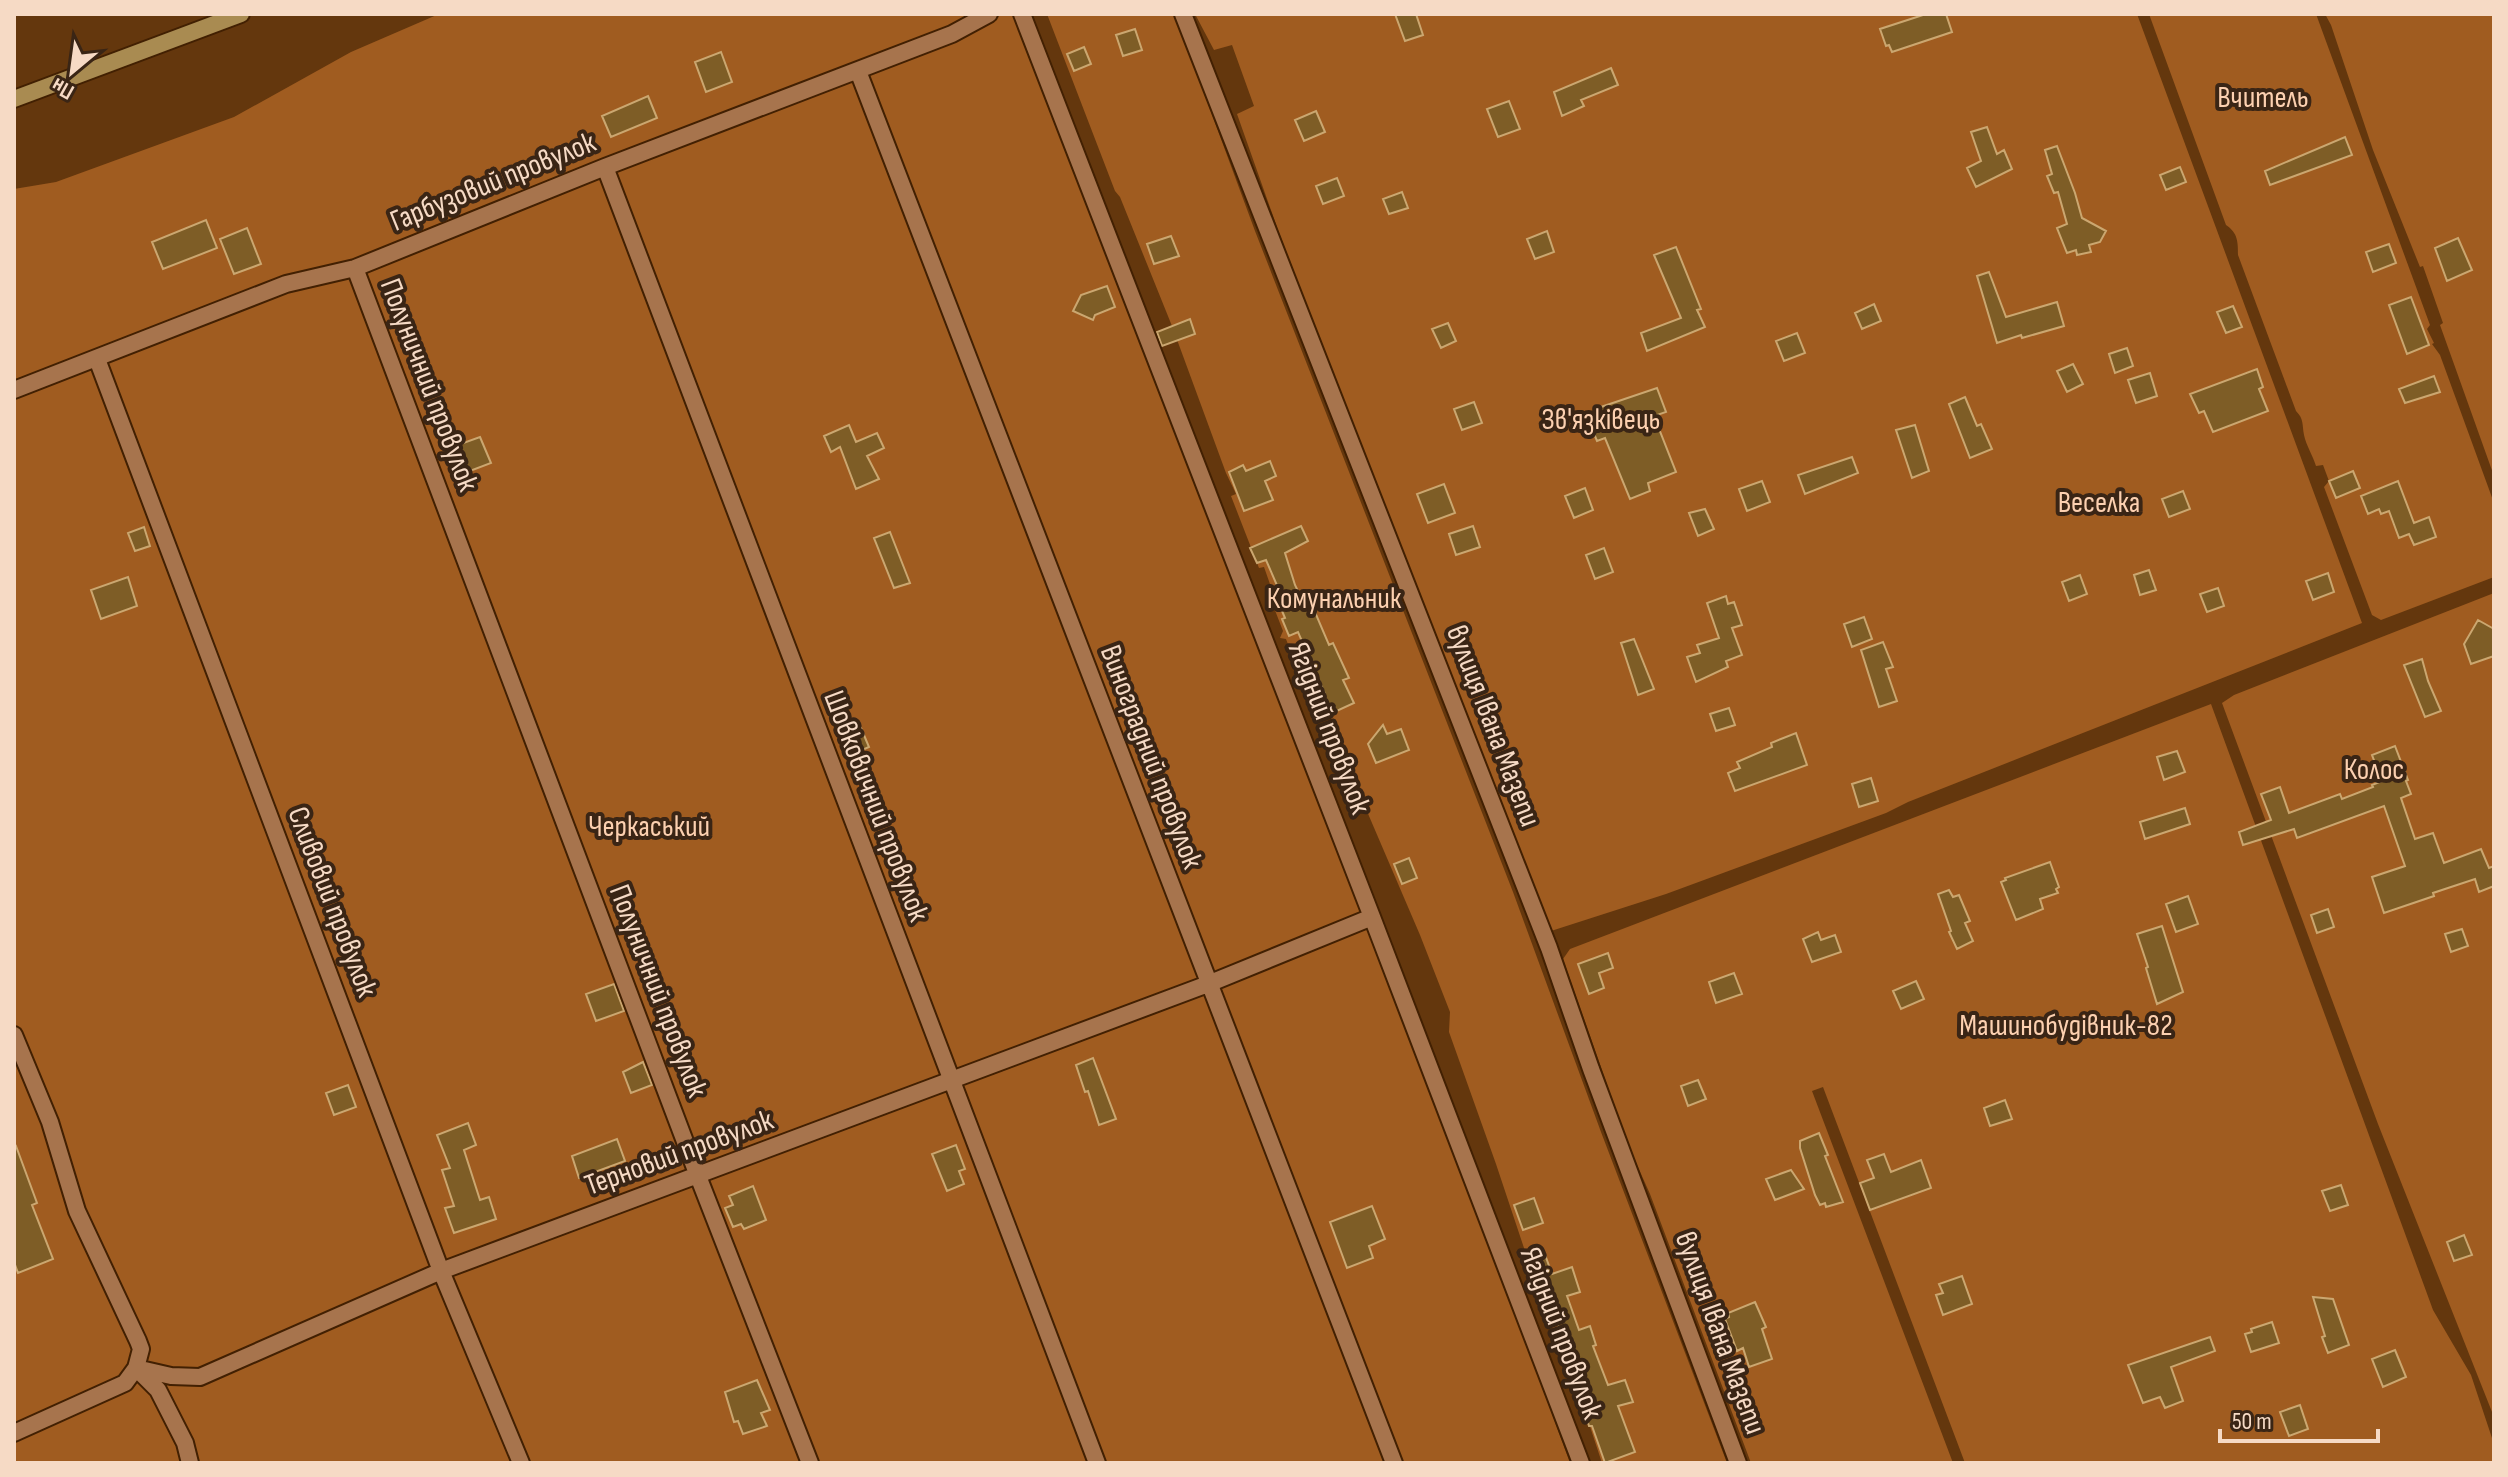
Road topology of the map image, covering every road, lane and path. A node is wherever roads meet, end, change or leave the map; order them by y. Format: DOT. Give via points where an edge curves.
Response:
graph roads {
  1 [pos="241,14"];
  2 [pos="989,14"];
  3 [pos="1022,14"];
  4 [pos="1183,14"];
  5 [pos="858,71"];
  6 [pos="14,99"];
  7 [pos="605,167"];
  8 [pos="355,268"];
  9 [pos="97,359"];
  10 [pos="14,390"];
  11 [pos="1372,917"];
  12 [pos="1208,984"];
  13 [pos="14,1035"];
  14 [pos="950,1081"];
  15 [pos="698,1176"];
  16 [pos="441,1271"];
  17 [pos="136,1368"];
  18 [pos="14,1433"];
  19 [pos="190,1463"];
  20 [pos="521,1463"];
  21 [pos="810,1463"];
  22 [pos="1097,1463"];
  23 [pos="1394,1463"];
  24 [pos="1581,1463"];
  25 [pos="1738,1463"];
  1 -- 6 [label="main road"];
  2 -- 5 [label="street, Гарбузовий провулок"];
  3 -- 11 [label="street, Ягідний провулок"];
  4 -- 25 [label="street, вулиця Івана Мазепи" via="1549,948"];
  5 -- 7 [label="street, Гарбузовий провулок"];
  5 -- 12 [label="street, Виноградний провулок"];
  7 -- 8 [label="street, Гарбузовий провулок"];
  7 -- 14 [label="street, Шовковичний провулок"];
  8 -- 9 [label="street, Гарбузовий провулок" via="286,284"];
  8 -- 15 [label="street, Полуничний провулок"];
  9 -- 10 [label="street, Гарбузовий провулок"];
  9 -- 16 [label="street, Сливовий провулок"];
  11 -- 12 [label="street, Терновий провулок"];
  11 -- 24 [label="street, Ягідний провулок"];
  12 -- 14 [label="street, Терновий провулок"];
  12 -- 23 [label="street, Виноградний провулок"];
  13 -- 17 [label="street" via="50,1122 77,1211 141,1349"];
  14 -- 15 [label="street, Терновий провулок"];
  14 -- 22 [label="street, Шовковичний провулок"];
  15 -- 16 [label="street, Терновий провулок"];
  15 -- 21 [label="street, Полуничний провулок"];
  16 -- 17 [label="street, Терновий провулок" via="200,1377"];
  16 -- 20 [label="street, Сливовий провулок"];
  17 -- 18 [label="street" via="125,1383"];
  17 -- 19 [label="street" via="158,1390"];
}
